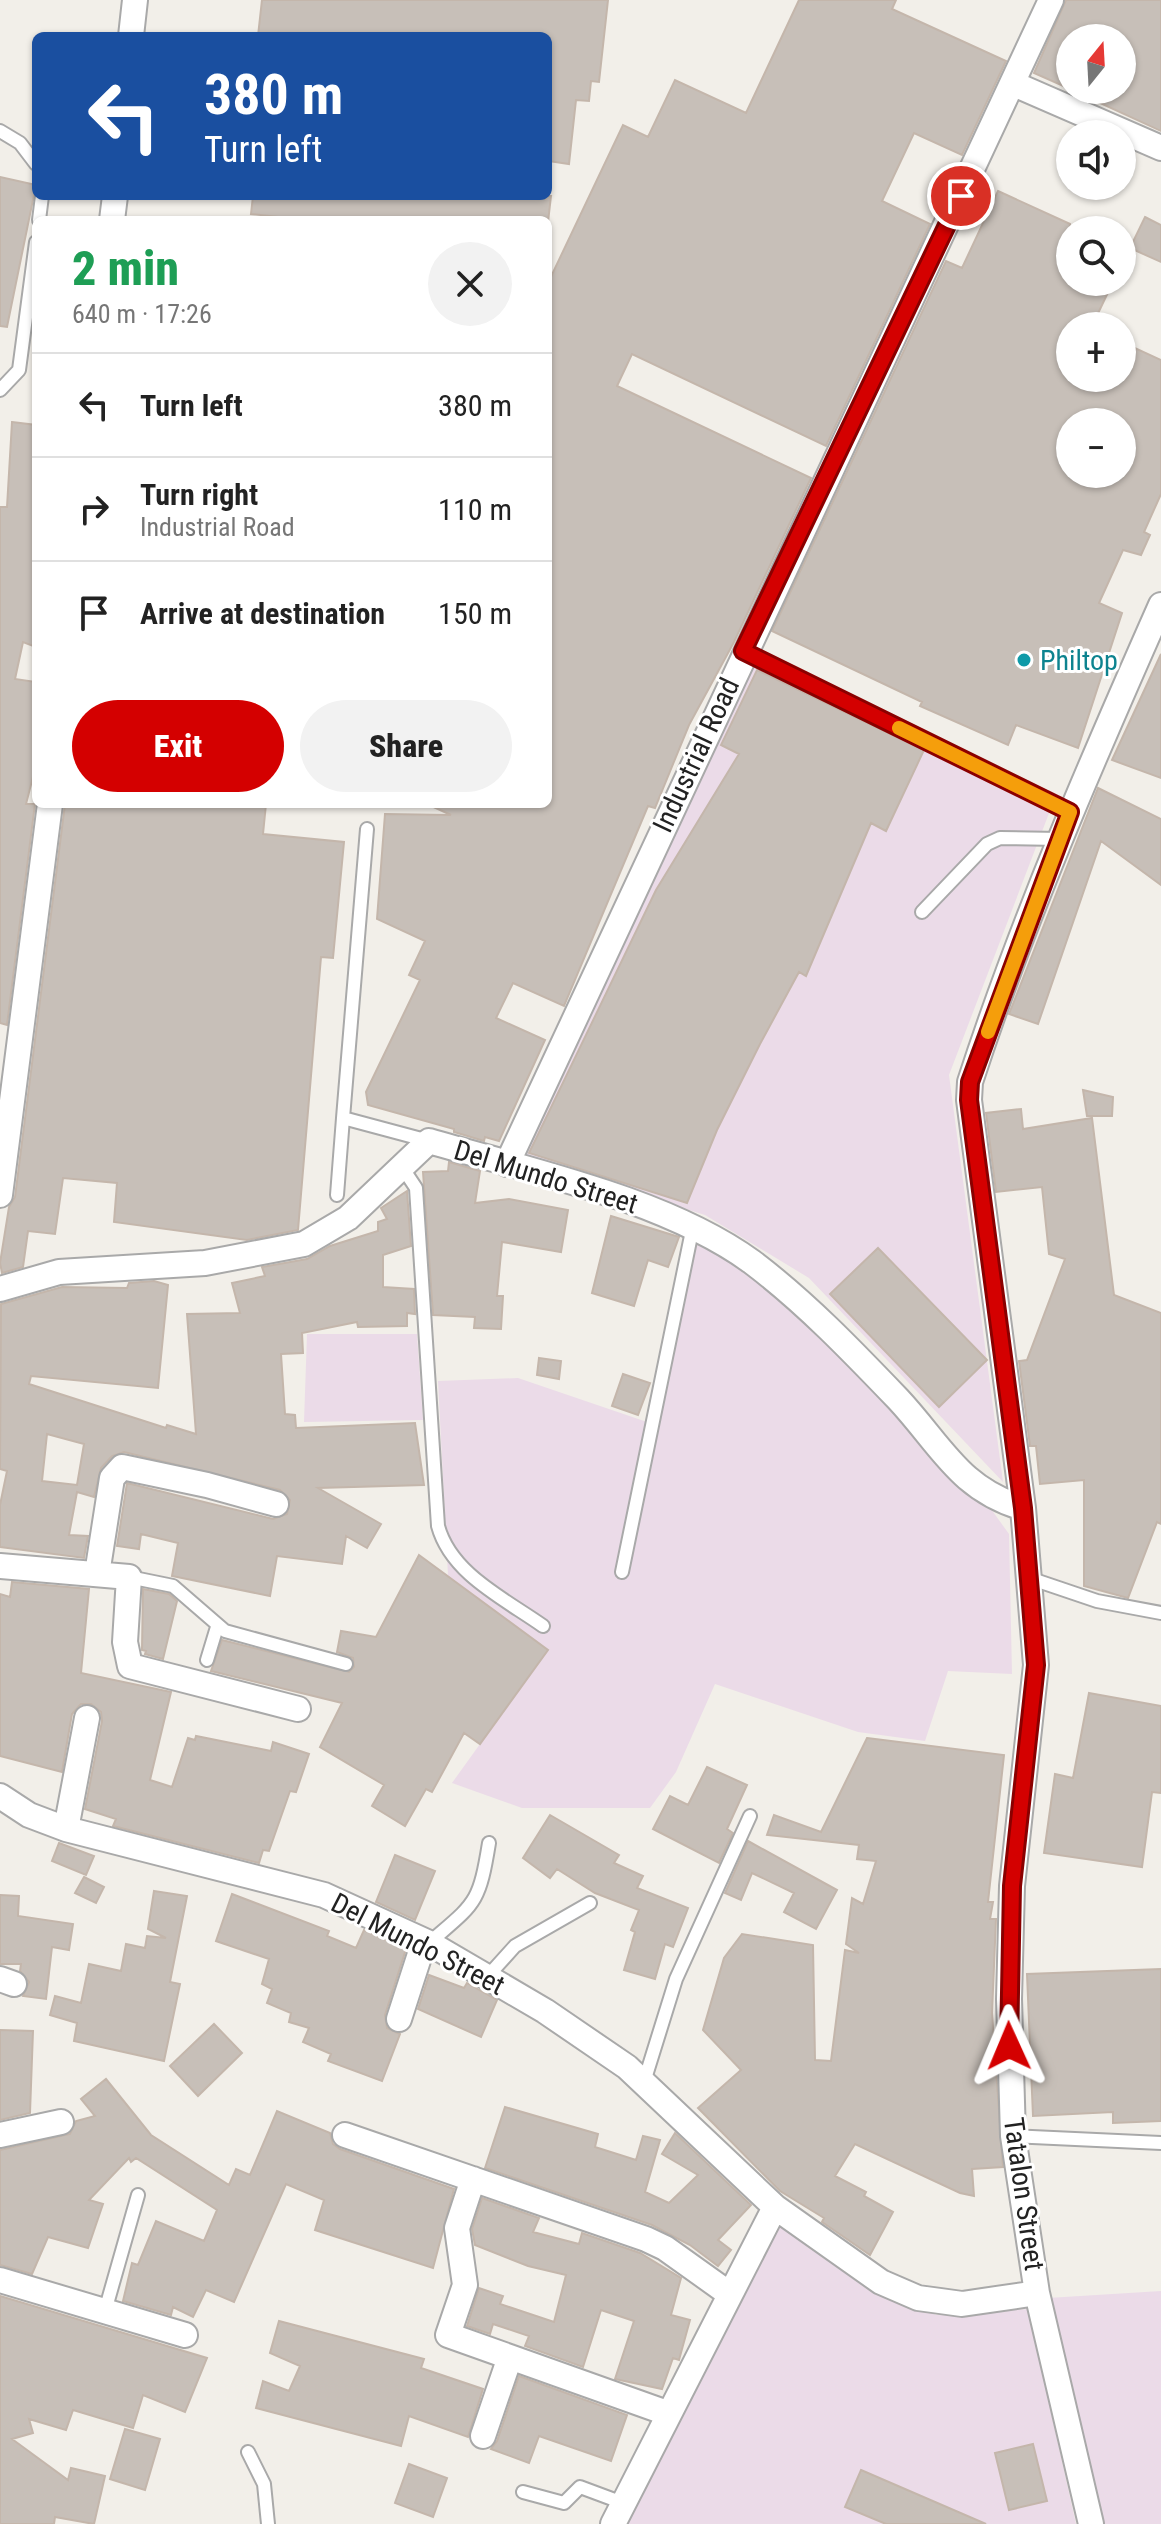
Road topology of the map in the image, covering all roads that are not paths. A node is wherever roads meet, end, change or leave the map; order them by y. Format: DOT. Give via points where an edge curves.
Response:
graph roads {
  1 [pos="135,0"];
  2 [pos="1051,0"];
  3 [pos="131,32"];
  4 [pos="1014,84"];
  5 [pos="0,131"];
  6 [pos="1161,148"];
  7 [pos="32,159"];
  8 [pos="32,272"];
  9 [pos="0,390"];
  10 [pos="1161,605"];
  11 [pos="1154,640"];
  12 [pos="743,651"];
  13 [pos="49,808"];
  14 [pos="1070,812"];
  15 [pos="367,829"];
  16 [pos="1060,839"];
  17 [pos="922,912"];
  18 [pos="343,1118"];
  19 [pos="429,1141"];
  20 [pos="507,1164"];
  21 [pos="402,1167"];
  22 [pos="0,1195"];
  23 [pos="337,1195"];
  24 [pos="693,1226"];
  25 [pos="0,1289"];
  26 [pos="276,1504"];
  27 [pos="1023,1508"];
  28 [pos="0,1566"];
  29 [pos="622,1572"];
  30 [pos="97,1574"];
  31 [pos="129,1577"];
  32 [pos="1029,1578"];
  33 [pos="1161,1613"];
  34 [pos="543,1626"];
  35 [pos="217,1627"];
  36 [pos="207,1660"];
  37 [pos="346,1664"];
  38 [pos="298,1709"];
  39 [pos="87,1718"];
  40 [pos="0,1796"];
  41 [pos="750,1816"];
  42 [pos="66,1829"];
  43 [pos="489,1843"];
  44 [pos="590,1903"];
  45 [pos="429,1943"];
  46 [pos="487,1977"];
  47 [pos="399,2019"];
  48 [pos="644,2082"];
  49 [pos="61,2122"];
  50 [pos="0,2135"];
  51 [pos="345,2135"];
  52 [pos="1013,2136"];
  53 [pos="1161,2143"];
  54 [pos="473,2179"];
  55 [pos="138,2195"];
  56 [pos="775,2207"];
  57 [pos="0,2280"];
  58 [pos="728,2293"];
  59 [pos="1037,2293"];
  60 [pos="105,2311"];
  61 [pos="185,2335"];
  62 [pos="510,2357"];
  63 [pos="667,2413"];
  64 [pos="483,2436"];
  65 [pos="248,2452"];
  66 [pos="523,2492"];
  67 [pos="618,2514"];
  68 [pos="268,2524"];
  69 [pos="1091,2524"];
  1 -- 3 [label="street"];
  2 -- 4 [label="street, Industrial Road"];
  4 -- 6 [label="street"];
  4 -- 12 [label="street, Industrial Road"];
  5 -- 7 [label="lane" via="20,143"];
  8 -- 9 [label="lane" via="19,370"];
  10 -- 11 [label="street, Tatalon Street"];
  11 -- 14 [label="street, Tatalon Street"];
  12 -- 14 [label="lane"];
  12 -- 20 [label="street, Industrial Road"];
  13 -- 22 [label="street"];
  14 -- 16 [label="street, Tatalon Street"];
  15 -- 18 [label="lane"];
  16 -- 17 [label="lane" via="1000,838 987,844"];
  16 -- 27 [label="street, Tatalon Street" via="970,1082 969,1100"];
  18 -- 19 [label="lane"];
  18 -- 23 [label="lane"];
  19 -- 20 [label="street, Del Mundo Street"];
  19 -- 21 [label="street, Del Mundo Street"];
  20 -- 24 [label="street, Del Mundo Street"];
  21 -- 25 [label="street, Del Mundo Street" via="339,1225 304,1244 205,1263 59,1272"];
  21 -- 34 [label="lane" via="416,1188 443,1547 462,1568"];
  24 -- 27 [label="street, Del Mundo Street" via="749,1260 824,1324 977,1489"];
  24 -- 29 [label="lane"];
  26 -- 30 [label="street" via="122,1467 112,1478"];
  27 -- 32 [label="street, Tatalon Street"];
  28 -- 30 [label="street"];
  30 -- 31 [label="street"];
  31 -- 35 [label="lane" via="173,1586"];
  31 -- 38 [label="street" via="125,1642 130,1666"];
  32 -- 33 [label="lane" via="1097,1601"];
  32 -- 52 [label="street, Tatalon Street" via="1036,1680 1012,1886"];
  35 -- 36 [label="lane"];
  35 -- 37 [label="lane"];
  39 -- 42 [label="street"];
  40 -- 42 [label="street, Del Mundo Street" via="29,1815"];
  41 -- 48 [label="lane" via="676,1979"];
  42 -- 45 [label="street, Del Mundo Street" via="324,1895"];
  43 -- 45 [label="lane" via="482,1885 472,1905"];
  44 -- 46 [label="lane" via="515,1946"];
  45 -- 46 [label="street, Del Mundo Street"];
  45 -- 47 [label="street" via="420,1954"];
  46 -- 48 [label="street, Del Mundo Street"];
  48 -- 56 [label="street, Del Mundo Street"];
  49 -- 50 [label="street"];
  51 -- 54 [label="street"];
  52 -- 53 [label="lane"];
  52 -- 59 [label="street, Tatalon Street"];
  54 -- 58 [label="street" via="646,2239"];
  54 -- 62 [label="street" via="457,2228 465,2285 448,2335"];
  55 -- 60 [label="lane"];
  56 -- 58 [label="street"];
  56 -- 59 [label="street, Del Mundo Street" via="857,2268 918,2298 962,2304"];
  57 -- 60 [label="street"];
  58 -- 63 [label="street"];
  59 -- 69 [label="street, Tatalon Street"];
  60 -- 61 [label="street"];
  62 -- 63 [label="street"];
  62 -- 64 [label="street"];
  63 -- 67 [label="street"];
  65 -- 68 [label="lane" via="264,2484"];
  66 -- 67 [label="lane" via="564,2503 575,2489 585,2487"];
}
